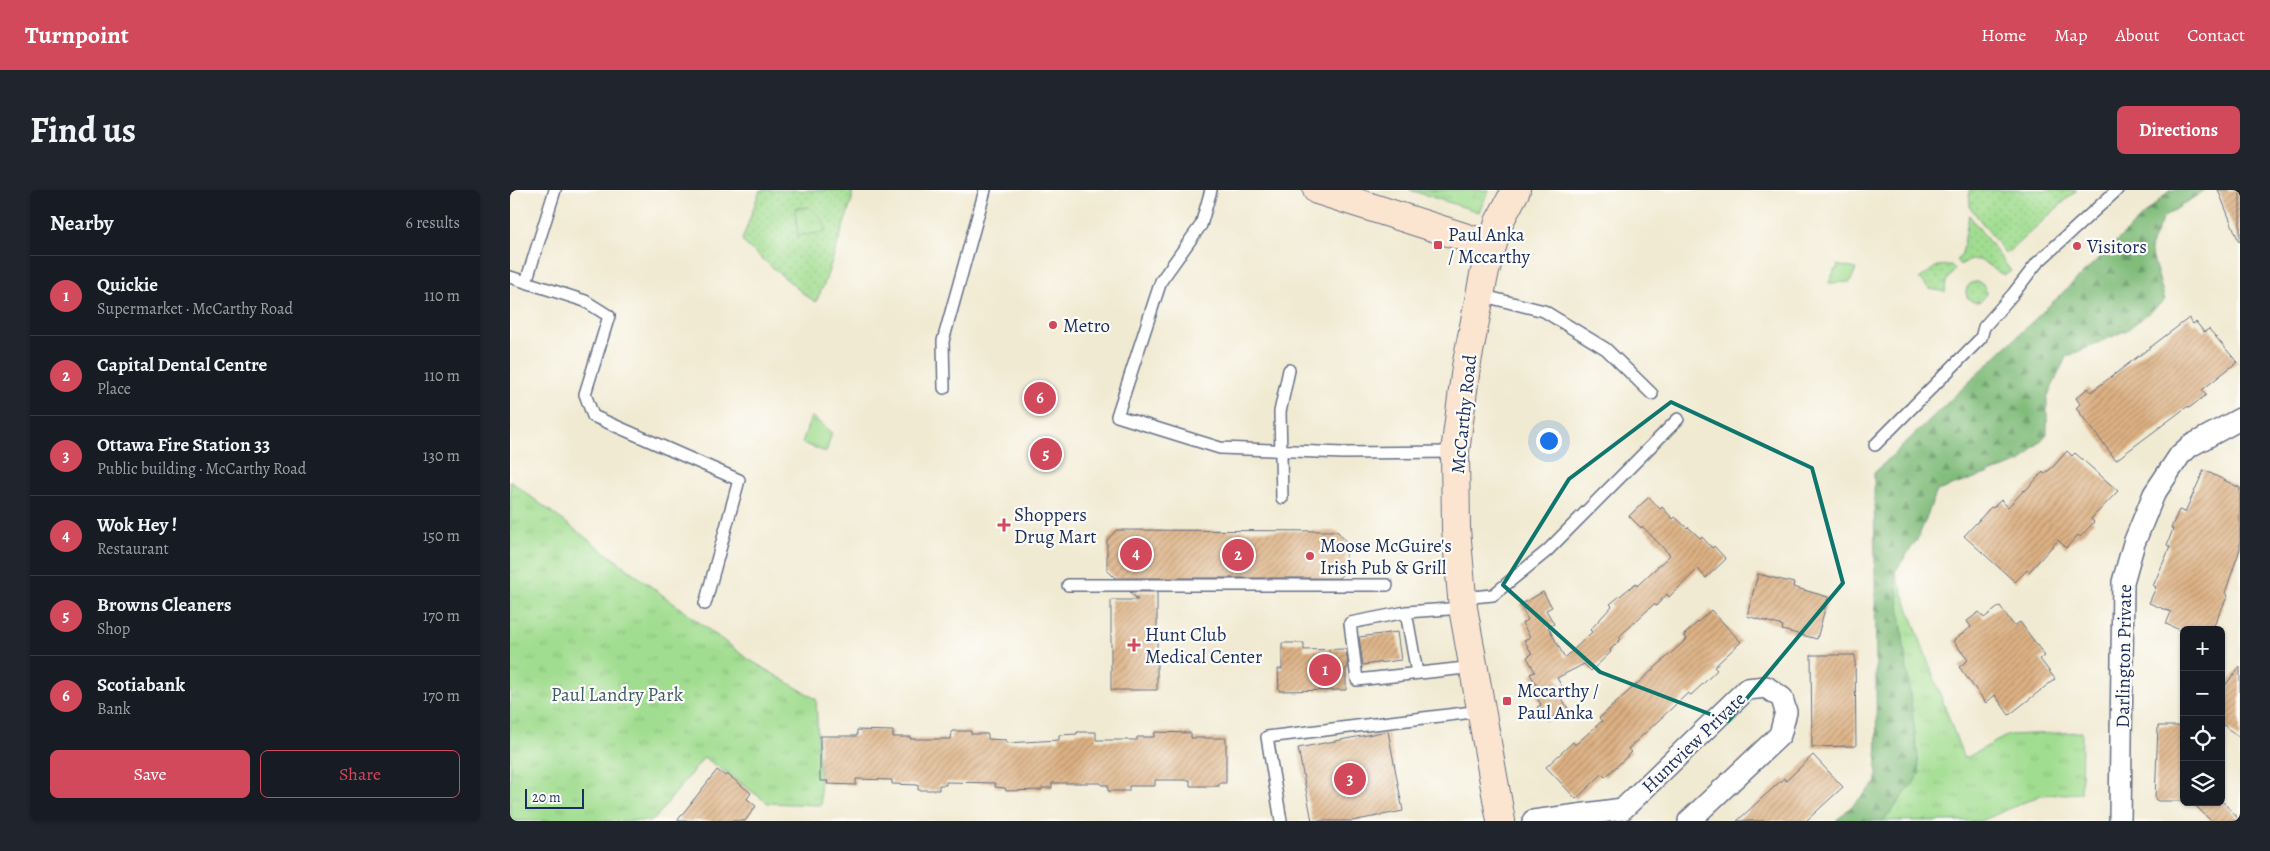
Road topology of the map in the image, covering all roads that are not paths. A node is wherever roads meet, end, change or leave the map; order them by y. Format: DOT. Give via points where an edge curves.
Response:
graph roads {
  1 [pos="555,190"];
  2 [pos="985,190"];
  3 [pos="1211,190"];
  4 [pos="1516,190"];
  5 [pos="2117,190"];
  6 [pos="1321,191"];
  7 [pos="1492,246"];
  8 [pos="510,277"];
  9 [pos="526,282"];
  10 [pos="1480,295"];
  11 [pos="1289,370"];
  12 [pos="944,388"];
  13 [pos="1652,394"];
  14 [pos="1678,419"];
  15 [pos="2240,419"];
  16 [pos="1875,445"];
  17 [pos="1281,451"];
  18 [pos="1455,452"];
  19 [pos="1282,498"];
  20 [pos="1068,585"];
  21 [pos="1387,585"];
  22 [pos="1463,603"];
  23 [pos="705,604"];
  24 [pos="1406,612"];
  25 [pos="1474,667"];
  26 [pos="1417,673"];
  27 [pos="1481,710"];
  28 [pos="1626,815"];
  29 [pos="1281,821"];
  30 [pos="1501,821"];
  31 [pos="1533,821"];
  32 [pos="1689,821"];
  33 [pos="2120,821"];
  1 -- 9 [label="lane"];
  2 -- 12 [label="lane" via="943,342"];
  3 -- 17 [label="lane" via="1201,226 1161,281 1118,416 1220,448"];
  4 -- 7 [label="street, McCarthy Road" via="1499,222"];
  5 -- 16 [label="lane" via="2037,263 1984,327 1981,338"];
  6 -- 7 [label="street"];
  7 -- 10 [label="street, McCarthy Road"];
  8 -- 9 [label="lane"];
  9 -- 23 [label="lane" via="585,300 609,316 585,394 594,416 739,480"];
  10 -- 13 [label="lane" via="1544,311 1606,350"];
  10 -- 18 [label="street, McCarthy Road" via="1466,367"];
  11 -- 17 [label="lane" via="1280,412"];
  14 -- 22 [label="lane" via="1547,551 1493,595"];
  15 -- 33 [label="street, Darlington Private" via="2190,446 2180,455 2154,494 2134,543 2123,582"];
  17 -- 18 [label="lane"];
  17 -- 19 [label="lane"];
  18 -- 22 [label="street, McCarthy Road" via="1456,528"];
  20 -- 21 [label="lane"];
  22 -- 24 [label="lane"];
  22 -- 25 [label="street, McCarthy Road"];
  24 -- 26 [label="lane"];
  24 -- 26 [label="lane" via="1350,623 1357,680"];
  25 -- 26 [label="lane"];
  25 -- 27 [label="street, McCarthy Road"];
  27 -- 29 [label="lane" via="1266,737"];
  27 -- 30 [label="street, McCarthy Road"];
  28 -- 31 [label="street, Huntview Private"];
  28 -- 32 [label="street, Huntview Private" via="1747,689 1766,688 1782,698 1786,712 1780,735"];
}
